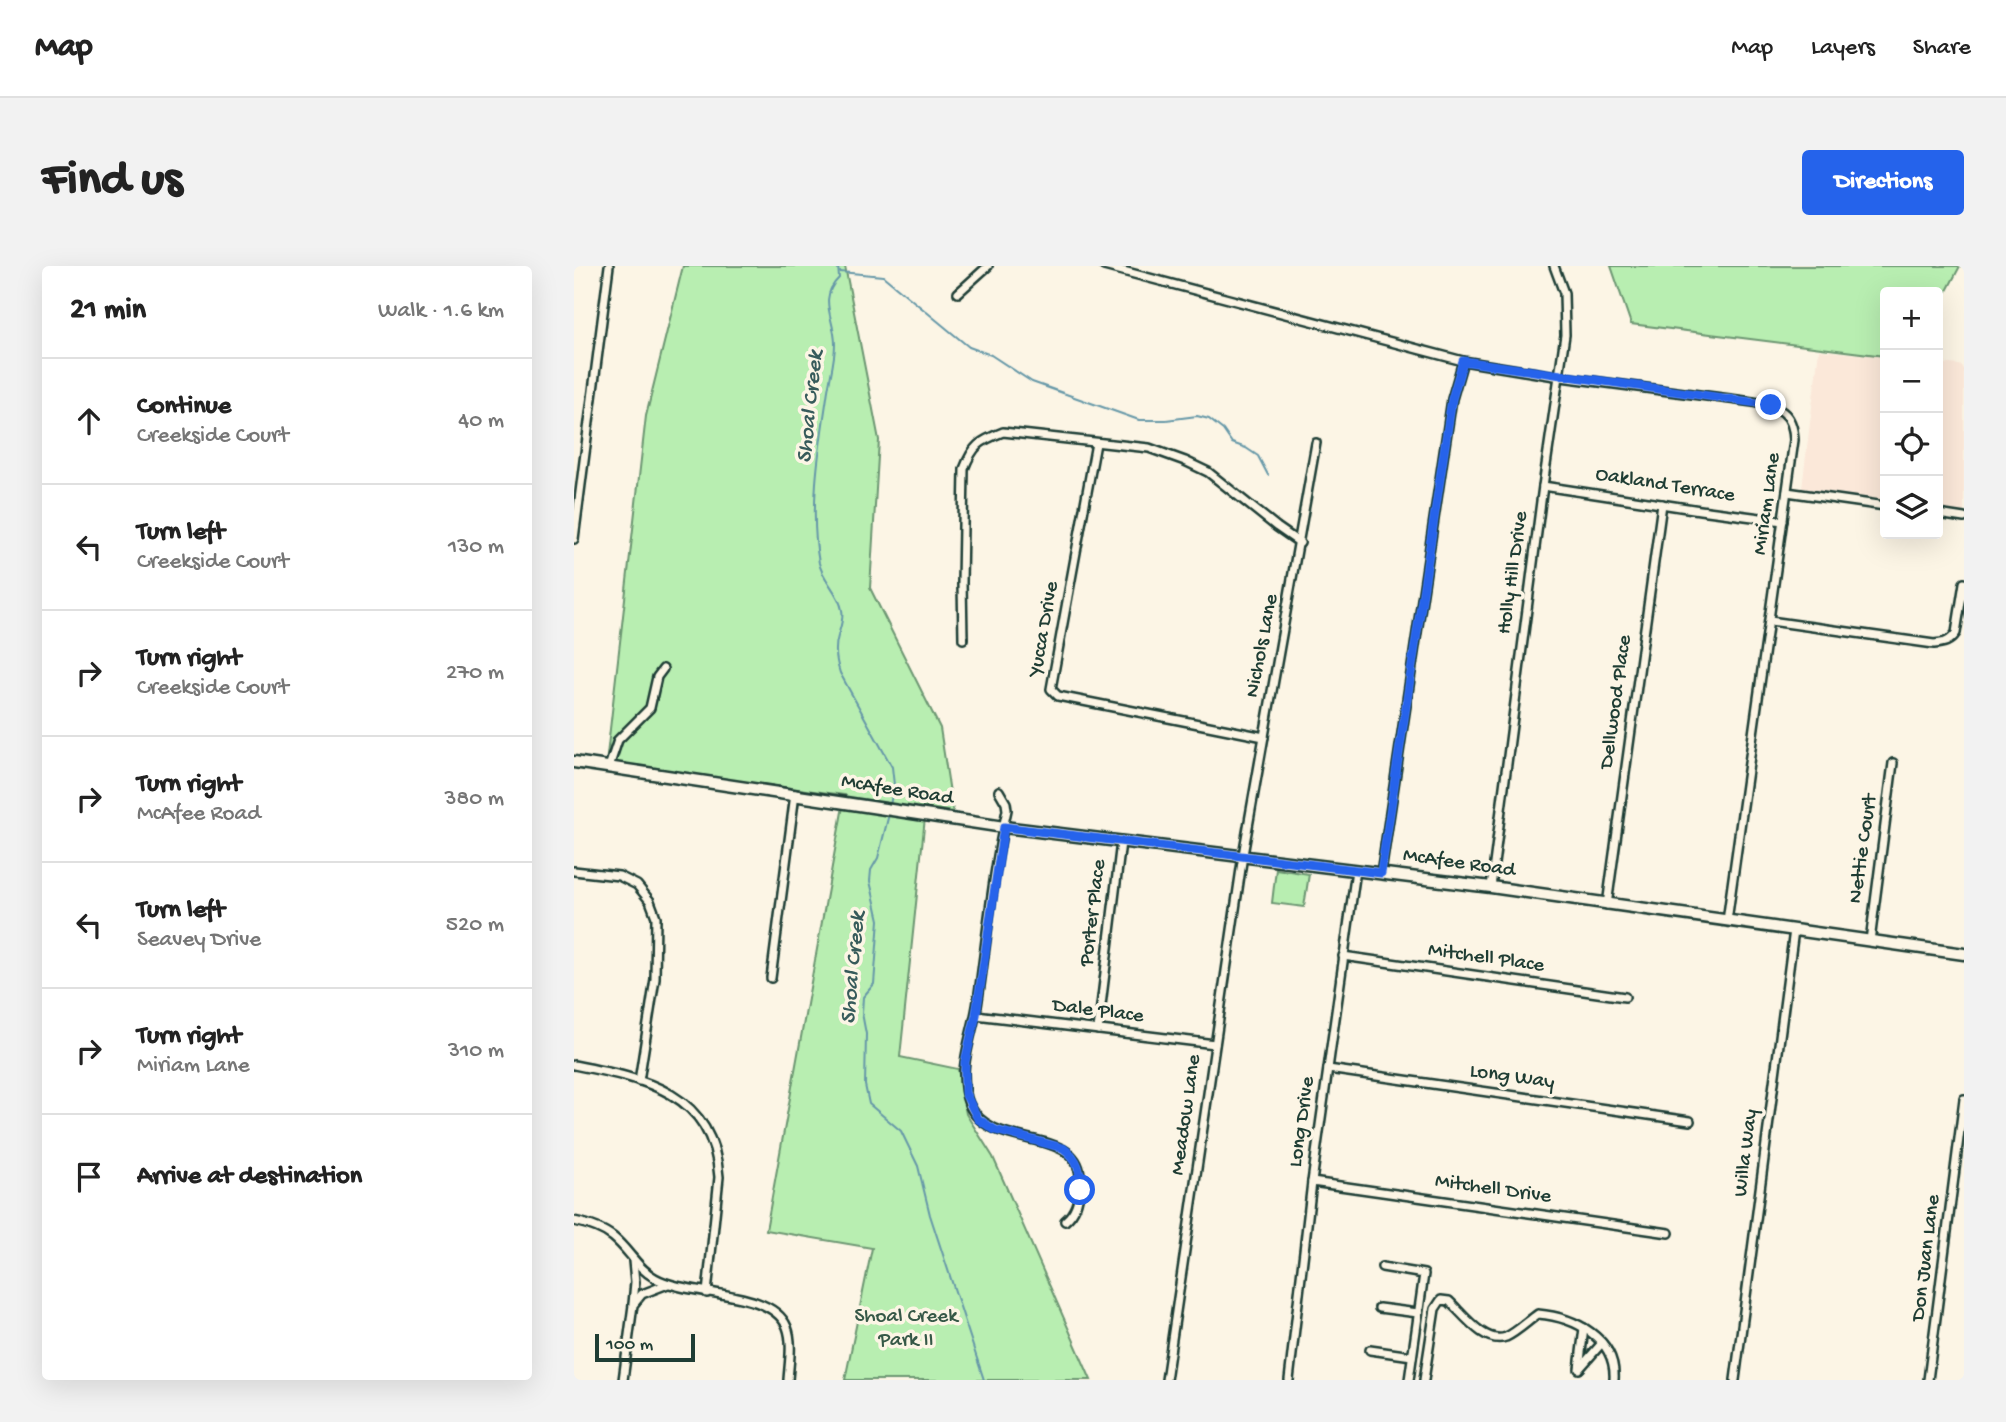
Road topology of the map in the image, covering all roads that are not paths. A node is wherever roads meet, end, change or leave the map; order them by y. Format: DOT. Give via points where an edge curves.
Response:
graph roads {
  1 [pos="609,266"];
  2 [pos="988,266"];
  3 [pos="1104,266"];
  4 [pos="1554,266"];
  5 [pos="958,293"];
  6 [pos="1463,361"];
  7 [pos="1561,376"];
  8 [pos="1096,443"];
  9 [pos="1316,443"];
  10 [pos="1543,486"];
  11 [pos="1787,492"];
  12 [pos="1662,504"];
  13 [pos="1880,505"];
  14 [pos="1943,515"];
  15 [pos="1964,518"];
  16 [pos="1783,521"];
  17 [pos="574,539"];
  18 [pos="1300,543"];
  19 [pos="1964,583"];
  20 [pos="1770,621"];
  21 [pos="963,639"];
  22 [pos="663,669"];
  23 [pos="1264,737"];
  24 [pos="574,762"];
  25 [pos="1894,763"];
  26 [pos="609,767"];
  27 [pos="999,791"];
  28 [pos="795,794"];
  29 [pos="1004,827"];
  30 [pos="1121,842"];
  31 [pos="1243,855"];
  32 [pos="1356,870"];
  33 [pos="574,872"];
  34 [pos="1381,873"];
  35 [pos="1491,887"];
  36 [pos="1607,905"];
  37 [pos="1727,921"];
  38 [pos="1794,930"];
  39 [pos="1870,941"];
  40 [pos="1964,954"];
  41 [pos="1343,956"];
  42 [pos="771,978"];
  43 [pos="1625,997"];
  44 [pos="976,1015"];
  45 [pos="1098,1030"];
  46 [pos="1215,1044"];
  47 [pos="574,1065"];
  48 [pos="1328,1069"];
  49 [pos="639,1081"];
  50 [pos="1964,1099"];
  51 [pos="1690,1121"];
  52 [pos="1312,1182"];
  53 [pos="1065,1220"];
  54 [pos="574,1221"];
  55 [pos="1669,1233"];
  56 [pos="632,1259"];
  57 [pos="1382,1267"];
  58 [pos="668,1284"];
  59 [pos="707,1293"];
  60 [pos="633,1305"];
  61 [pos="1379,1308"];
  62 [pos="1418,1313"];
  63 [pos="1584,1328"];
  64 [pos="1602,1343"];
  65 [pos="1370,1350"];
  66 [pos="1412,1356"];
  67 [pos="623,1380"];
  68 [pos="788,1380"];
  69 [pos="1166,1380"];
  70 [pos="1289,1380"];
  71 [pos="1409,1380"];
  72 [pos="1424,1380"];
  73 [pos="1614,1380"];
  74 [pos="1735,1380"];
  75 [pos="1928,1380"];
  1 -- 17 [label="street"];
  2 -- 5 [label="street"];
  3 -- 6 [label="street, Miriam Lane"];
  4 -- 7 [label="street, Holly Hill Drive" via="1565,305"];
  6 -- 7 [label="street, Miriam Lane"];
  6 -- 34 [label="street" via="1452,399"];
  7 -- 10 [label="street, Holly Hill Drive"];
  7 -- 11 [label="street, Miriam Lane" via="1783,410 1794,440"];
  8 -- 18 [label="street" via="1149,448 1197,466"];
  8 -- 21 [label="street" via="1003,432 980,441 969,456 964,469"];
  8 -- 23 [label="street, Yucca Drive" via="1051,689 1058,696"];
  9 -- 18 [label="street, Nichols Lane"];
  10 -- 12 [label="street, Oakland Terrace"];
  10 -- 35 [label="street, Holly Hill Drive"];
  11 -- 13 [label="street"];
  11 -- 16 [label="street, Miriam Lane"];
  12 -- 16 [label="street, Oakland Terrace"];
  12 -- 36 [label="street, Dellwood Place"];
  14 -- 15 [label="street"];
  16 -- 20 [label="street, Miriam Lane"];
  18 -- 23 [label="street, Nichols Lane"];
  19 -- 20 [label="street" via="1956,633 1944,643"];
  20 -- 37 [label="street, Miriam Lane"];
  22 -- 26 [label="street" via="650,708 618,740"];
  23 -- 31 [label="street, Nichols Lane"];
  24 -- 26 [label="street, McAfee Road"];
  25 -- 39 [label="street, Nettie Court"];
  26 -- 28 [label="street, McAfee Road"];
  27 -- 29 [label="street" via="1006,803"];
  28 -- 29 [label="street, McAfee Road"];
  28 -- 42 [label="street"];
  29 -- 30 [label="street, McAfee Road"];
  29 -- 44 [label="street"];
  30 -- 31 [label="street, McAfee Road"];
  30 -- 45 [label="street, Porter Place"];
  31 -- 32 [label="street, McAfee Road"];
  31 -- 46 [label="street, Meadow Lane"];
  32 -- 34 [label="street, McAfee Road"];
  32 -- 41 [label="street, Long Drive"];
  33 -- 49 [label="street" via="619,876 637,885 656,917 655,979"];
  34 -- 35 [label="street, McAfee Road"];
  35 -- 36 [label="street, McAfee Road"];
  36 -- 37 [label="street, McAfee Road"];
  37 -- 38 [label="street, McAfee Road"];
  38 -- 39 [label="street, McAfee Road"];
  38 -- 74 [label="street, Willa Way"];
  39 -- 40 [label="street, McAfee Road"];
  41 -- 43 [label="street, Mitchell Place"];
  41 -- 48 [label="street, Long Drive"];
  44 -- 45 [label="street, Dale Place"];
  44 -- 53 [label="street" via="965,1062 968,1102 978,1119 995,1130 1063,1148 1077,1161 1080,1190 1074,1213"];
  45 -- 46 [label="street, Dale Place"];
  46 -- 69 [label="street, Meadow Lane"];
  47 -- 49 [label="street"];
  48 -- 51 [label="street, Long Way"];
  48 -- 52 [label="street, Long Drive"];
  49 -- 59 [label="street" via="680,1097 699,1116 718,1158"];
  50 -- 75 [label="street, Don Juan Lane"];
  52 -- 55 [label="street, Mitchell Drive"];
  52 -- 70 [label="street, Long Drive"];
  54 -- 56 [label="street" via="615,1238"];
  56 -- 58 [label="street"];
  56 -- 60 [label="street"];
  57 -- 62 [label="street" via="1424,1274"];
  58 -- 59 [label="street"];
  58 -- 60 [label="street" via="642,1294"];
  59 -- 68 [label="street" via="765,1305 778,1315 787,1325 789,1337"];
  60 -- 67 [label="street"];
  61 -- 62 [label="street"];
  62 -- 66 [label="street"];
  63 -- 64 [label="street"];
  63 -- 64 [label="street" via="1579,1369"];
  63 -- 72 [label="street" via="1564,1318 1538,1314 1496,1339 1449,1301 1441,1300 1435,1310"];
  64 -- 73 [label="street" via="1612,1361"];
  65 -- 66 [label="street"];
  66 -- 71 [label="street"];
}
